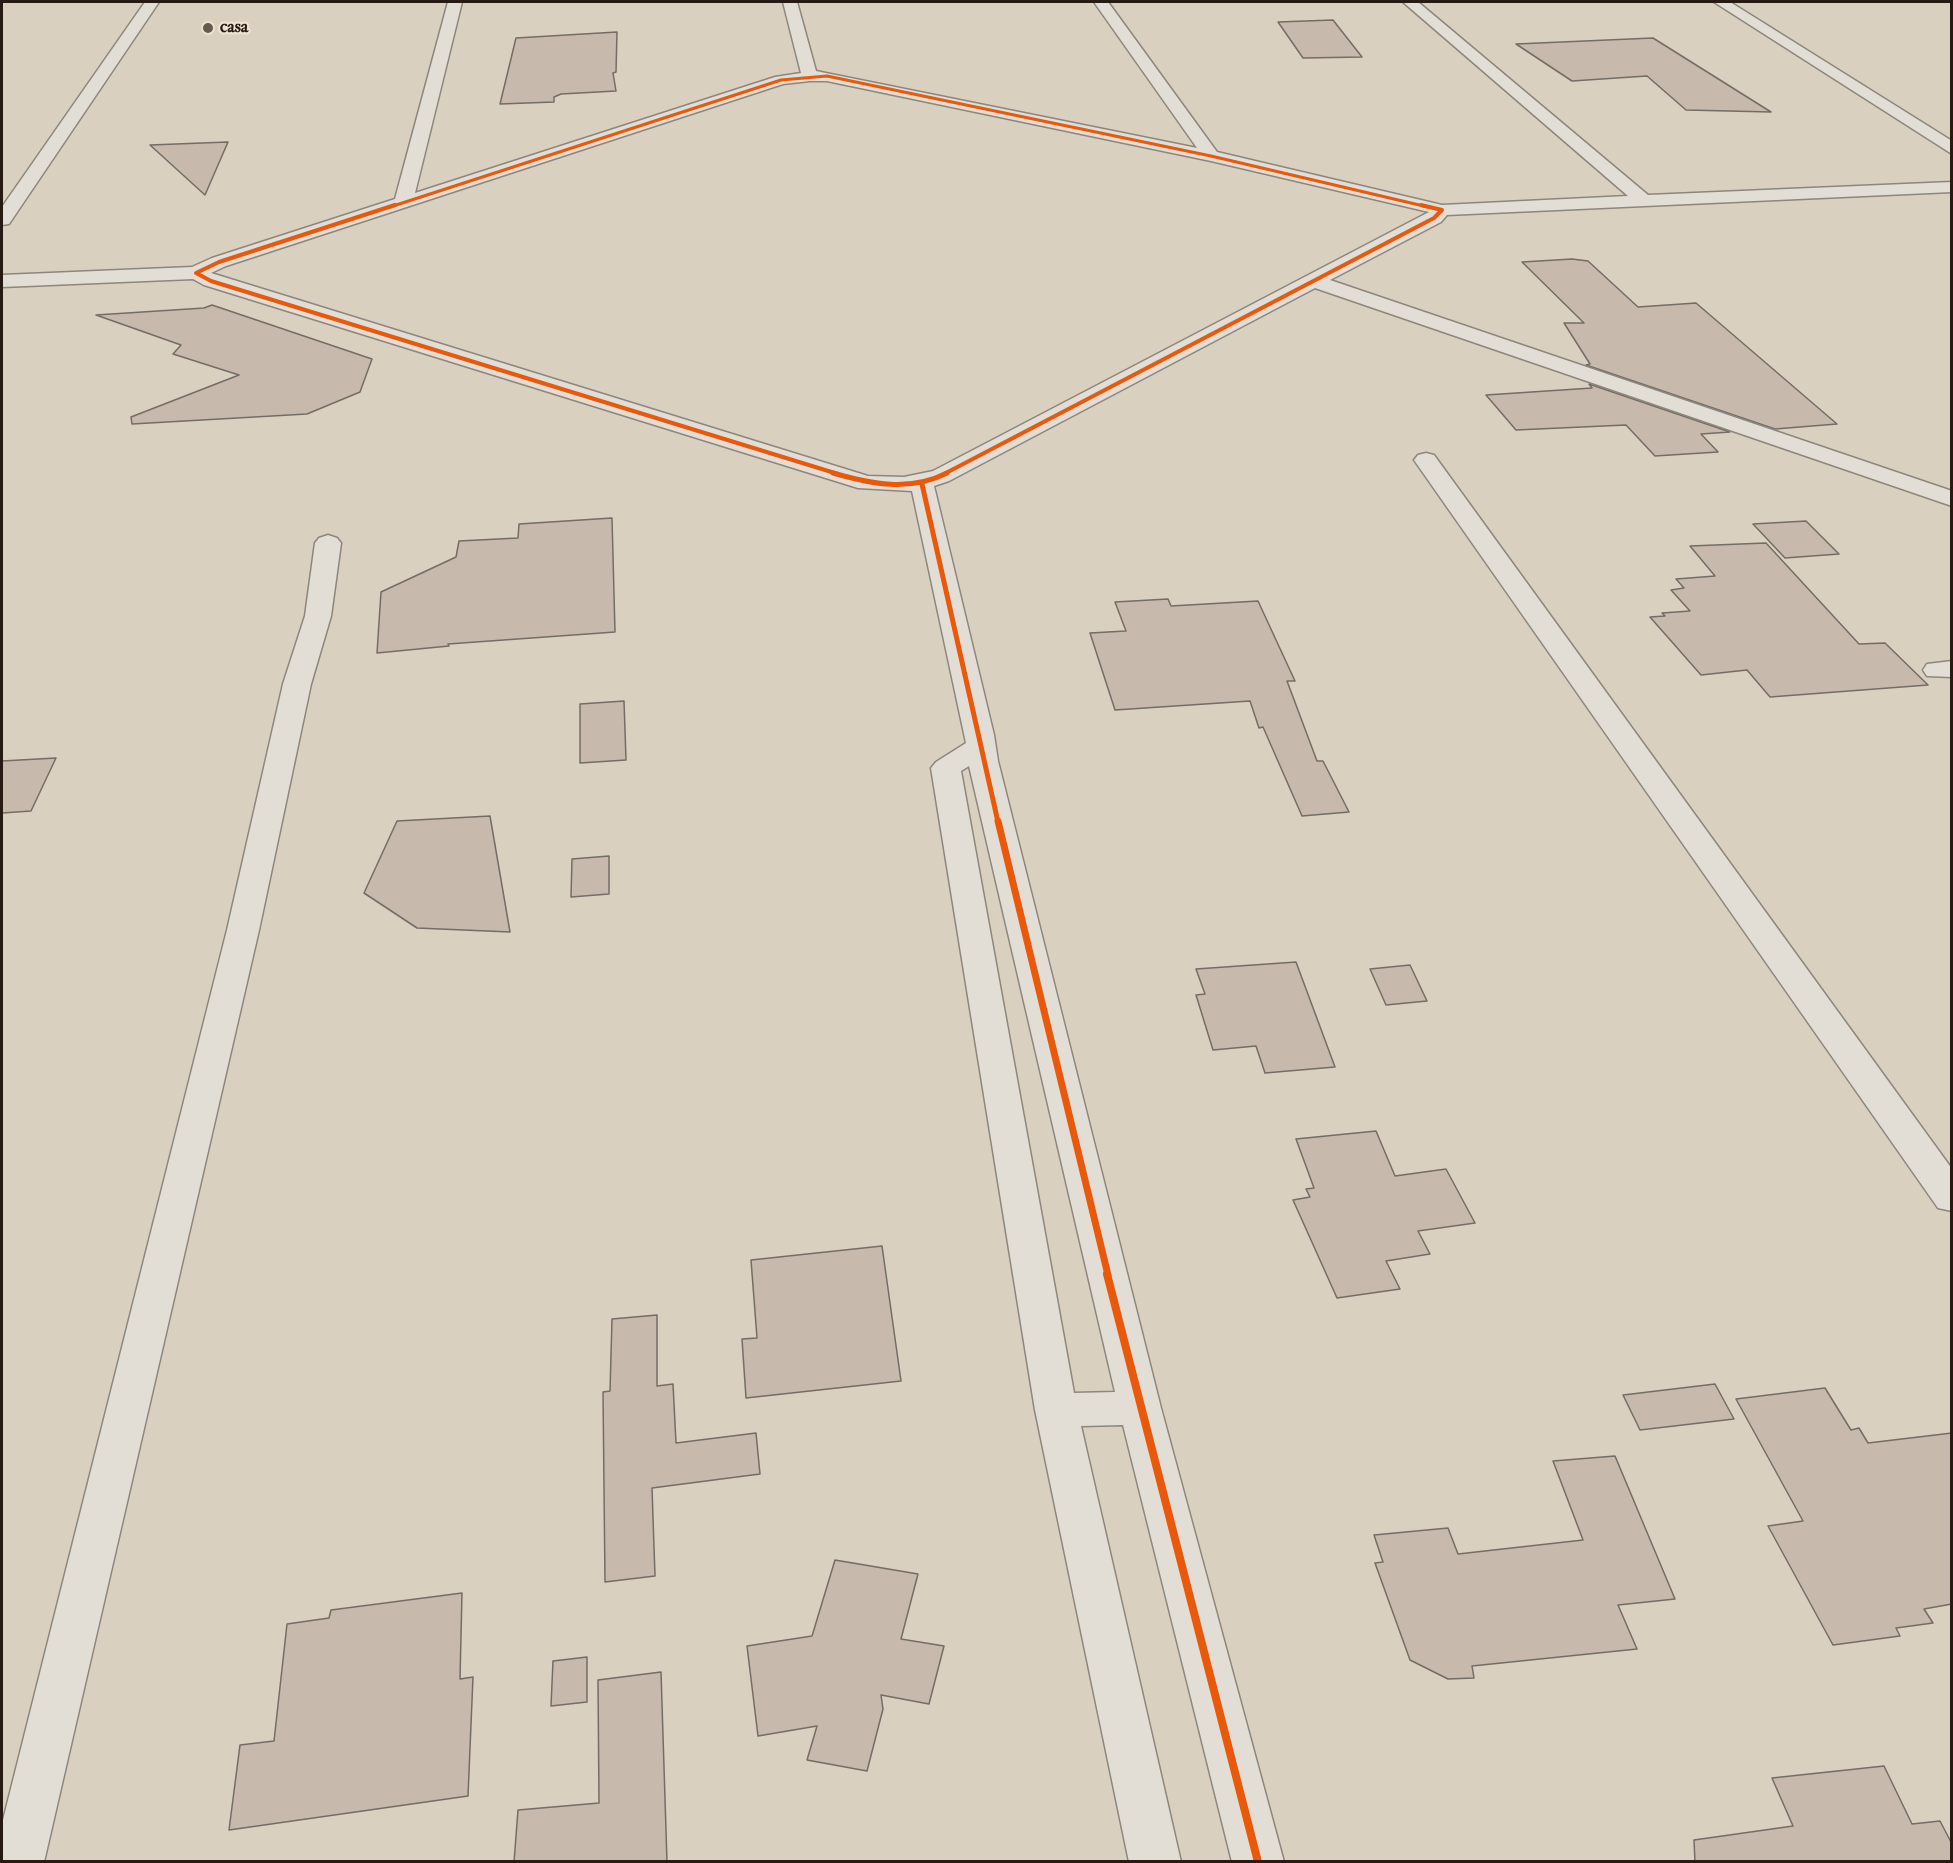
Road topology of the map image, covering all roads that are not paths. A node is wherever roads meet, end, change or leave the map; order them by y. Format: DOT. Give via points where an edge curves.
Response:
graph roads {
  1 [pos="152,2"];
  2 [pos="455,2"];
  3 [pos="790,2"];
  4 [pos="1101,2"];
  5 [pos="1410,2"];
  6 [pos="1720,2"];
  7 [pos="810,76"];
  8 [pos="1952,148"];
  9 [pos="1210,156"];
  10 [pos="1952,187"];
  11 [pos="1644,201"];
  12 [pos="403,203"];
  13 [pos="1442,210"];
  14 [pos="2,220"];
  15 [pos="196,273"];
  16 [pos="1314,280"];
  17 [pos="2,281"];
  18 [pos="1426,459"];
  19 [pos="922,484"];
  20 [pos="1952,499"];
  21 [pos="328,543"];
  22 [pos="982,746"];
  23 [pos="1952,1198"];
  24 [pos="1140,1408"];
  25 [pos="1056,1410"];
  26 [pos="18,1862"];
  27 [pos="1155,1862"];
  28 [pos="1258,1862"];
  1 -- 14 [label="street"];
  2 -- 12 [label="street"];
  3 -- 7 [label="street"];
  4 -- 9 [label="street"];
  5 -- 11 [label="street"];
  6 -- 8 [label="street"];
  7 -- 9 [label="street" via="827,76"];
  7 -- 12 [label="street" via="781,80"];
  9 -- 13 [label="street"];
  10 -- 11 [label="street"];
  11 -- 13 [label="street"];
  12 -- 15 [label="street" via="219,262"];
  13 -- 16 [label="street" via="1434,218"];
  15 -- 17 [label="street"];
  15 -- 19 [label="street" via="211,281 866,483"];
  16 -- 19 [label="street"];
  16 -- 20 [label="street"];
  18 -- 23 [label="street"];
  19 -- 22 [label="street"];
  21 -- 26 [label="street" via="318,616 297,684 243,930"];
  22 -- 24 [label="street"];
  22 -- 25 [label="street" via="946,768"];
  24 -- 25 [label="street"];
  24 -- 28 [label="street"];
  25 -- 27 [label="street"];
}
